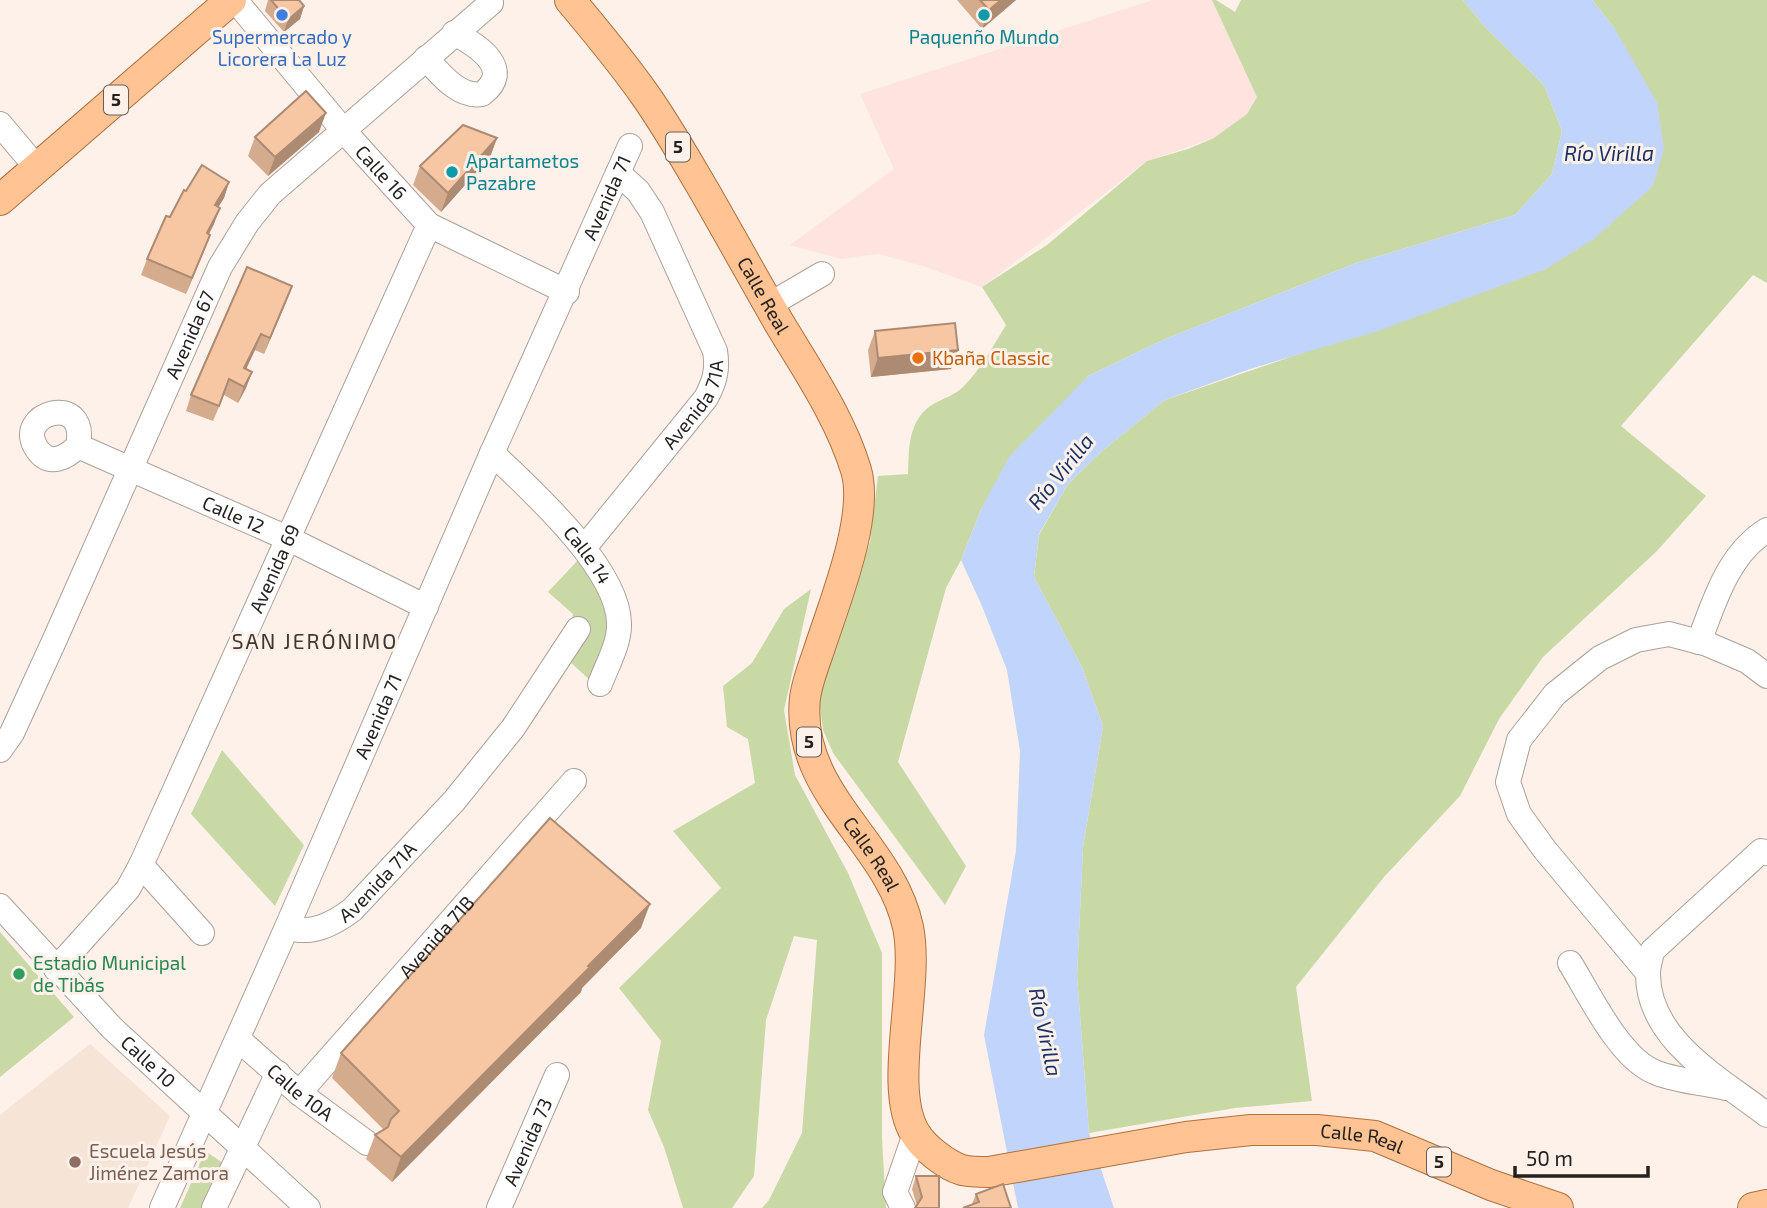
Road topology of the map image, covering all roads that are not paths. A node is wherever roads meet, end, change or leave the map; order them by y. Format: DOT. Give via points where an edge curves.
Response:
graph roads {
  1 [pos="233,0"];
  2 [pos="570,0"];
  3 [pos="491,3"];
  4 [pos="454,33"];
  5 [pos="426,58"];
  6 [pos="0,124"];
  7 [pos="343,130"];
  8 [pos="630,146"];
  9 [pos="37,168"];
  10 [pos="618,173"];
  11 [pos="0,200"];
  12 [pos="429,225"];
  13 [pos="822,274"];
  14 [pos="567,292"];
  15 [pos="769,305"];
  16 [pos="78,446"];
  17 [pos="492,453"];
  18 [pos="131,469"];
  19 [pos="1767,530"];
  20 [pos="287,538"];
  21 [pos="584,548"];
  22 [pos="426,607"];
  23 [pos="578,629"];
  24 [pos="1699,642"];
  25 [pos="1767,676"];
  26 [pos="600,684"];
  27 [pos="0,750"];
  28 [pos="575,780"];
  29 [pos="1765,850"];
  30 [pos="141,864"];
  31 [pos="0,906"];
  32 [pos="287,927"];
  33 [pos="202,933"];
  34 [pos="1570,962"];
  35 [pos="56,969"];
  36 [pos="1648,972"];
  37 [pos="238,1039"];
  38 [pos="278,1073"];
  39 [pos="557,1075"];
  40 [pos="1734,1090"];
  41 [pos="299,1093"];
  42 [pos="204,1113"];
  43 [pos="1767,1115"];
  44 [pos="915,1134"];
  45 [pos="367,1143"];
  46 [pos="241,1148"];
  47 [pos="1767,1205"];
  48 [pos="162,1208"];
  49 [pos="214,1208"];
  50 [pos="308,1208"];
  51 [pos="499,1208"];
  52 [pos="903,1208"];
  53 [pos="1558,1208"];
  54 [pos="1753,1208"];
  1 -- 7 [label="street, Calle 16"];
  1 -- 9 [label="main road, 5"];
  2 -- 15 [label="main road, Calle Real / 5" via="646,96"];
  3 -- 4 [label="street, Avenida 67"];
  4 -- 5 [label="street, Avenida 67"];
  4 -- 5 [label="street" via="491,60 494,81 489,89 467,94"];
  5 -- 7 [label="street, Avenida 67"];
  6 -- 9 [label="street"];
  7 -- 12 [label="street, Calle 16"];
  7 -- 18 [label="street, Avenida 67" via="270,194 247,223 220,267"];
  8 -- 10 [label="street, Avenida 71"];
  9 -- 11 [label="main road, 5"];
  10 -- 14 [label="street, Avenida 71"];
  10 -- 21 [label="street, Avenida 71A" via="652,212 715,351 717,367 706,398"];
  12 -- 14 [label="street, Calle 16"];
  12 -- 20 [label="street, Avenida 69"];
  13 -- 15 [label="street"];
  14 -- 17 [label="street, Avenida 71"];
  15 -- 44 [label="main road, Calle Real / 5" via="833,417 857,473 858,513 805,698 806,733 827,792 896,891 908,926 910,995 903,1074"];
  16 -- 18 [label="street, Calle 12"];
  17 -- 21 [label="street, Calle 14" via="557,514"];
  17 -- 22 [label="street, Avenida 71"];
  18 -- 20 [label="street, Calle 12"];
  18 -- 27 [label="street, Avenida 67" via="12,733"];
  19 -- 24 [label="street" via="1736,559"];
  20 -- 22 [label="street, Calle 12"];
  20 -- 30 [label="street, Avenida 69"];
  21 -- 26 [label="street, Calle 14" via="611,591 620,622"];
  22 -- 32 [label="street, Avenida 71"];
  23 -- 32 [label="street, Avenida 71A" via="513,728 454,801 352,909 325,927"];
  24 -- 25 [label="street" via="1747,661"];
  24 -- 36 [label="street" via="1669,634 1636,640 1600,658 1555,694 1519,740 1508,782 1519,814 1545,850"];
  28 -- 41 [label="street, Avenida 71B"];
  29 -- 36 [label="street" via="1652,951"];
  30 -- 33 [label="street"];
  30 -- 35 [label="street, Avenida 69" via="128,888"];
  31 -- 35 [label="street, Calle 10"];
  32 -- 37 [label="street, Avenida 71"];
  34 -- 40 [label="street" via="1635,1061 1656,1073"];
  35 -- 42 [label="street, Calle 10"];
  36 -- 40 [label="street" via="1651,998 1664,1028"];
  37 -- 38 [label="street, Calle 10A"];
  37 -- 42 [label="street, Avenida 71"];
  38 -- 41 [label="street, Calle 10A"];
  38 -- 46 [label="street"];
  39 -- 51 [label="street, Avenida 73"];
  40 -- 43 [label="street"];
  41 -- 45 [label="street, Calle 10A"];
  42 -- 46 [label="street, Calle 10"];
  42 -- 48 [label="street, Avenida 71"];
  44 -- 52 [label="street" via="895,1192"];
  44 -- 53 [label="main road, Calle Real / 5" via="962,1170 989,1172 1251,1130 1375,1136"];
  46 -- 49 [label="street"];
  46 -- 50 [label="street, Calle 10"];
  47 -- 54 [label="main road"];
}
